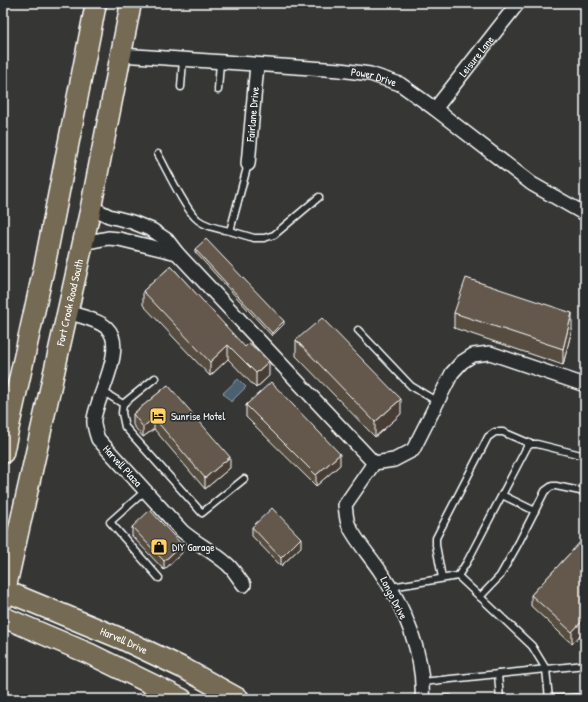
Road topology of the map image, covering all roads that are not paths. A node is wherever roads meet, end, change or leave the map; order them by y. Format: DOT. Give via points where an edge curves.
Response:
graph roads {
  1 [pos="96,3"];
  2 [pos="131,3"];
  3 [pos="518,3"];
  4 [pos="121,55"];
  5 [pos="183,60"];
  6 [pos="220,62"];
  7 [pos="257,65"];
  8 [pos="181,87"];
  9 [pos="218,90"];
  10 [pos="435,109"];
  11 [pos="158,154"];
  12 [pos="248,164"];
  13 [pos="319,197"];
  14 [pos="91,207"];
  15 [pos="585,214"];
  16 [pos="230,232"];
  17 [pos="83,243"];
  18 [pos="177,253"];
  19 [pos="68,312"];
  20 [pos="358,330"];
  21 [pos="154,378"];
  22 [pos="585,385"];
  23 [pos="102,391"];
  24 [pos="438,402"];
  25 [pos="123,404"];
  26 [pos="531,444"];
  27 [pos="3,453"];
  28 [pos="585,456"];
  29 [pos="374,463"];
  30 [pos="244,479"];
  31 [pos="145,491"];
  32 [pos="585,492"];
  33 [pos="502,495"];
  34 [pos="535,511"];
  35 [pos="458,576"];
  36 [pos="159,578"];
  37 [pos="442,578"];
  38 [pos="244,585"];
  39 [pos="391,587"];
  40 [pos="4,594"];
  41 [pos="480,597"];
  42 [pos="3,616"];
  43 [pos="585,665"];
  44 [pos="546,670"];
  45 [pos="498,674"];
  46 [pos="422,682"];
  47 [pos="585,697"];
  48 [pos="182,699"];
  49 [pos="239,699"];
  50 [pos="422,699"];
  51 [pos="450,699"];
  52 [pos="500,699"];
  53 [pos="549,699"];
  1 -- 27 [label="main road" via="45,263"];
  2 -- 4 [label="main road, Fort Crook Road South"];
  3 -- 10 [label="street, Leisure Lane"];
  4 -- 5 [label="street, Power Drive"];
  4 -- 14 [label="main road, Fort Crook Road South"];
  5 -- 6 [label="street, Power Drive"];
  5 -- 8 [label="lane"];
  6 -- 7 [label="street, Power Drive"];
  6 -- 9 [label="lane"];
  7 -- 10 [label="street, Power Drive" via="370,74 400,84"];
  7 -- 12 [label="street, Fairlane Drive"];
  10 -- 15 [label="street, Power Drive" via="532,184"];
  11 -- 16 [label="lane" via="197,220"];
  12 -- 16 [label="lane"];
  13 -- 16 [label="lane" via="274,235 254,238"];
  14 -- 17 [label="main road, Fort Crook Road South"];
  14 -- 18 [label="street" via="109,216 152,230 167,240"];
  17 -- 18 [label="street" via="108,238 119,239"];
  17 -- 19 [label="main road, Fort Crook Road South"];
  18 -- 29 [label="street"];
  19 -- 23 [label="street, Harvell Plaza" via="98,323 107,328 112,336 112,360"];
  19 -- 40 [label="main road, Fort Crook Road South"];
  20 -- 24 [label="lane" via="411,386"];
  21 -- 25 [label="lane"];
  22 -- 24 [label="street" via="490,353 473,355 462,362 452,373"];
  23 -- 25 [label="lane"];
  23 -- 31 [label="street, Harvell Plaza" via="94,420 98,439"];
  24 -- 29 [label="street" via="413,450 394,460"];
  25 -- 30 [label="lane" via="125,427 202,513"];
  26 -- 28 [label="lane"];
  26 -- 33 [label="lane"];
  26 -- 37 [label="lane" via="503,432 495,432 488,437 436,538"];
  29 -- 39 [label="street, Longo Drive" via="345,505 348,525"];
  31 -- 36 [label="lane" via="110,522"];
  31 -- 38 [label="street, Harvell Plaza" via="182,531 227,564"];
  32 -- 34 [label="lane" via="552,486 545,491"];
  33 -- 34 [label="lane"];
  33 -- 35 [label="lane"];
  34 -- 41 [label="lane" via="500,576"];
  35 -- 37 [label="lane"];
  35 -- 41 [label="lane"];
  37 -- 39 [label="lane"];
  39 -- 46 [label="street, Longo Drive" via="416,649"];
  40 -- 49 [label="main road, Harvell Drive" via="122,639 183,668"];
  41 -- 44 [label="lane" via="532,646"];
  42 -- 48 [label="main road" via="90,654"];
  43 -- 44 [label="lane"];
  44 -- 45 [label="lane"];
  44 -- 53 [label="lane"];
  45 -- 46 [label="lane"];
  45 -- 52 [label="lane"];
  46 -- 50 [label="street, Longo Drive"];
  47 -- 53 [label="lane"];
  50 -- 51 [label="lane"];
}
